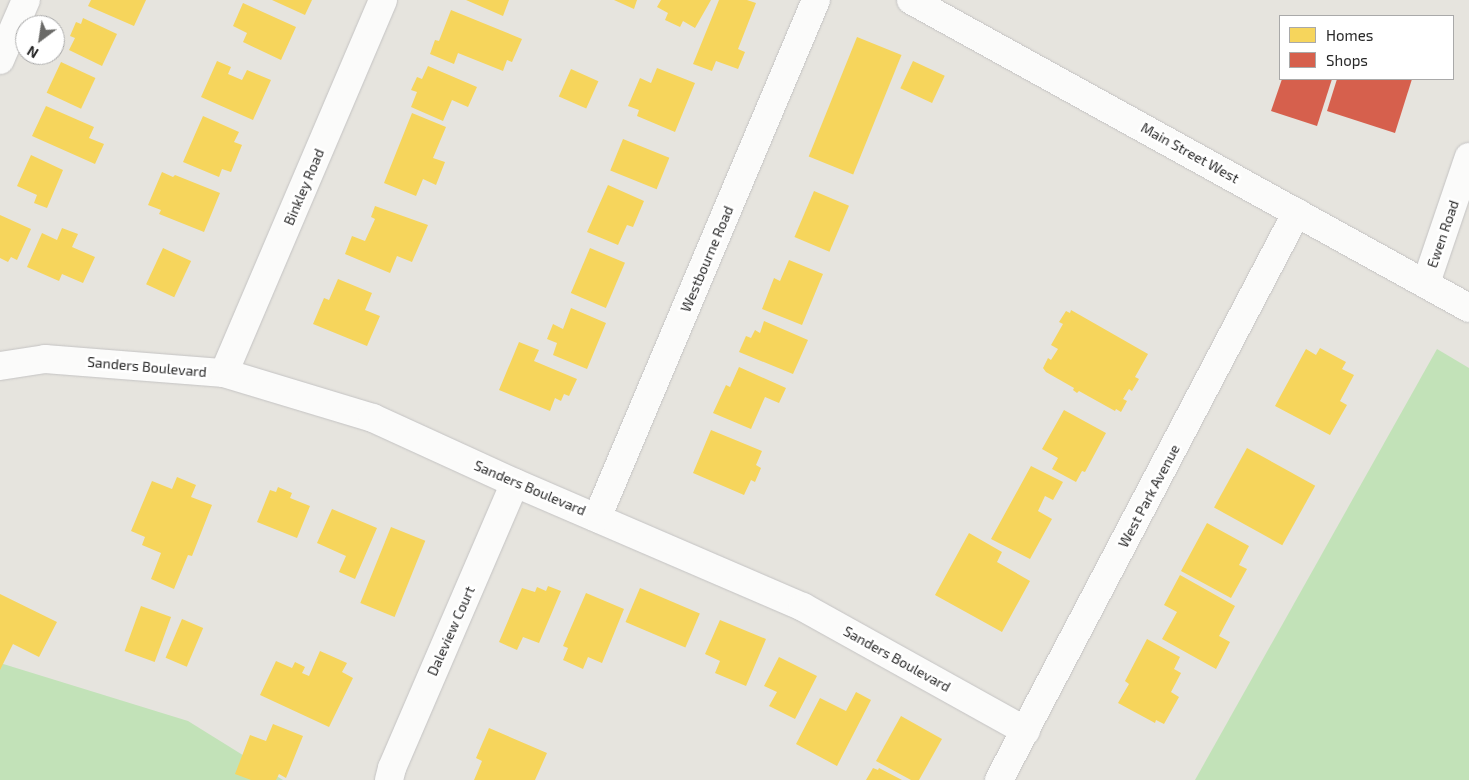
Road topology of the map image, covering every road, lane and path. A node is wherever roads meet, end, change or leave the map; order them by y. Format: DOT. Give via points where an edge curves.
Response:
graph roads {
  1 [pos="26,0"];
  2 [pos="384,0"];
  3 [pos="816,0"];
  4 [pos="911,0"];
  5 [pos="0,60"];
  6 [pos="1469,157"];
  7 [pos="1297,212"];
  8 [pos="1426,283"];
  9 [pos="1469,308"];
  10 [pos="0,366"];
  11 [pos="224,373"];
  12 [pos="515,483"];
  13 [pos="598,518"];
  14 [pos="1026,731"];
  15 [pos="389,780"];
  16 [pos="999,780"];
  1 -- 5 [label="street"];
  2 -- 11 [label="street, Binkley Road"];
  3 -- 13 [label="street, Westbourne Road"];
  4 -- 7 [label="street, Main Street West"];
  6 -- 8 [label="street, Ewen Road"];
  7 -- 8 [label="street, Main Street West"];
  7 -- 14 [label="street, West Park Avenue"];
  8 -- 9 [label="street, Main Street West"];
  10 -- 11 [label="street, Sanders Boulevard" via="45,359"];
  11 -- 12 [label="street, Sanders Boulevard" via="373,418"];
  12 -- 13 [label="street, Sanders Boulevard"];
  12 -- 15 [label="street, Daleview Court"];
  13 -- 14 [label="street, Sanders Boulevard" via="803,607"];
  14 -- 16 [label="street, West Park Avenue"];
}
